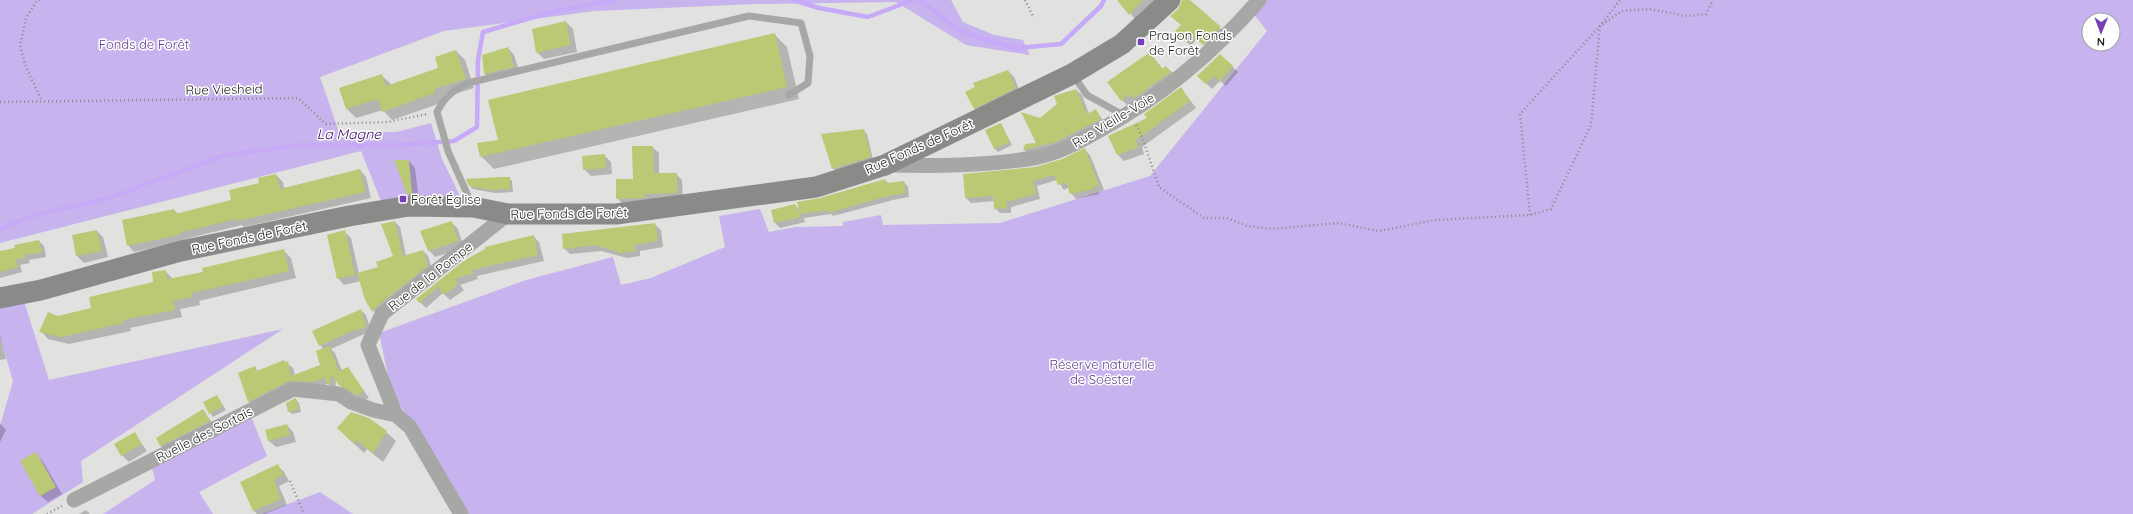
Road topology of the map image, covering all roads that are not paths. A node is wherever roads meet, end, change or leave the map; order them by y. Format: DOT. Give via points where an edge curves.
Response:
graph roads {
  1 [pos="1170,0"];
  2 [pos="1259,0"];
  3 [pos="1072,74"];
  4 [pos="789,94"];
  5 [pos="1125,116"];
  6 [pos="885,165"];
  7 [pos="473,207"];
  8 [pos="508,214"];
  9 [pos="0,298"];
  10 [pos="339,394"];
  11 [pos="396,415"];
  12 [pos="74,500"];
  13 [pos="461,514"];
  1 -- 3 [label="main road, Rue Fonds de Forêt" via="1122,44"];
  2 -- 5 [label="street, Rue Vieille-Voie" via="1210,50 1168,87"];
  3 -- 5 [label="lane" via="1086,96"];
  3 -- 6 [label="main road, Rue Fonds de Forêt"];
  4 -- 7 [label="lane" via="808,83 810,56 801,24 749,16 468,83 455,89 437,112 448,151"];
  5 -- 6 [label="street, Rue Vieille-Voie" via="1072,146 1034,158 953,166"];
  6 -- 8 [label="main road, Rue Fonds de Forêt" via="816,187 741,198 616,214"];
  7 -- 8 [label="main road, Rue Fonds de Forêt"];
  7 -- 9 [label="main road, Rue Fonds de Forêt" via="409,206 349,216 181,251 41,290"];
  8 -- 11 [label="street, Rue de la Pompe" via="382,314 368,346"];
  10 -- 11 [label="street, Rue de la Pompe" via="351,402"];
  10 -- 12 [label="street, Ruelle des Sortais" via="293,389"];
  11 -- 13 [label="street, Rue de la Pompe" via="410,427"];
}
